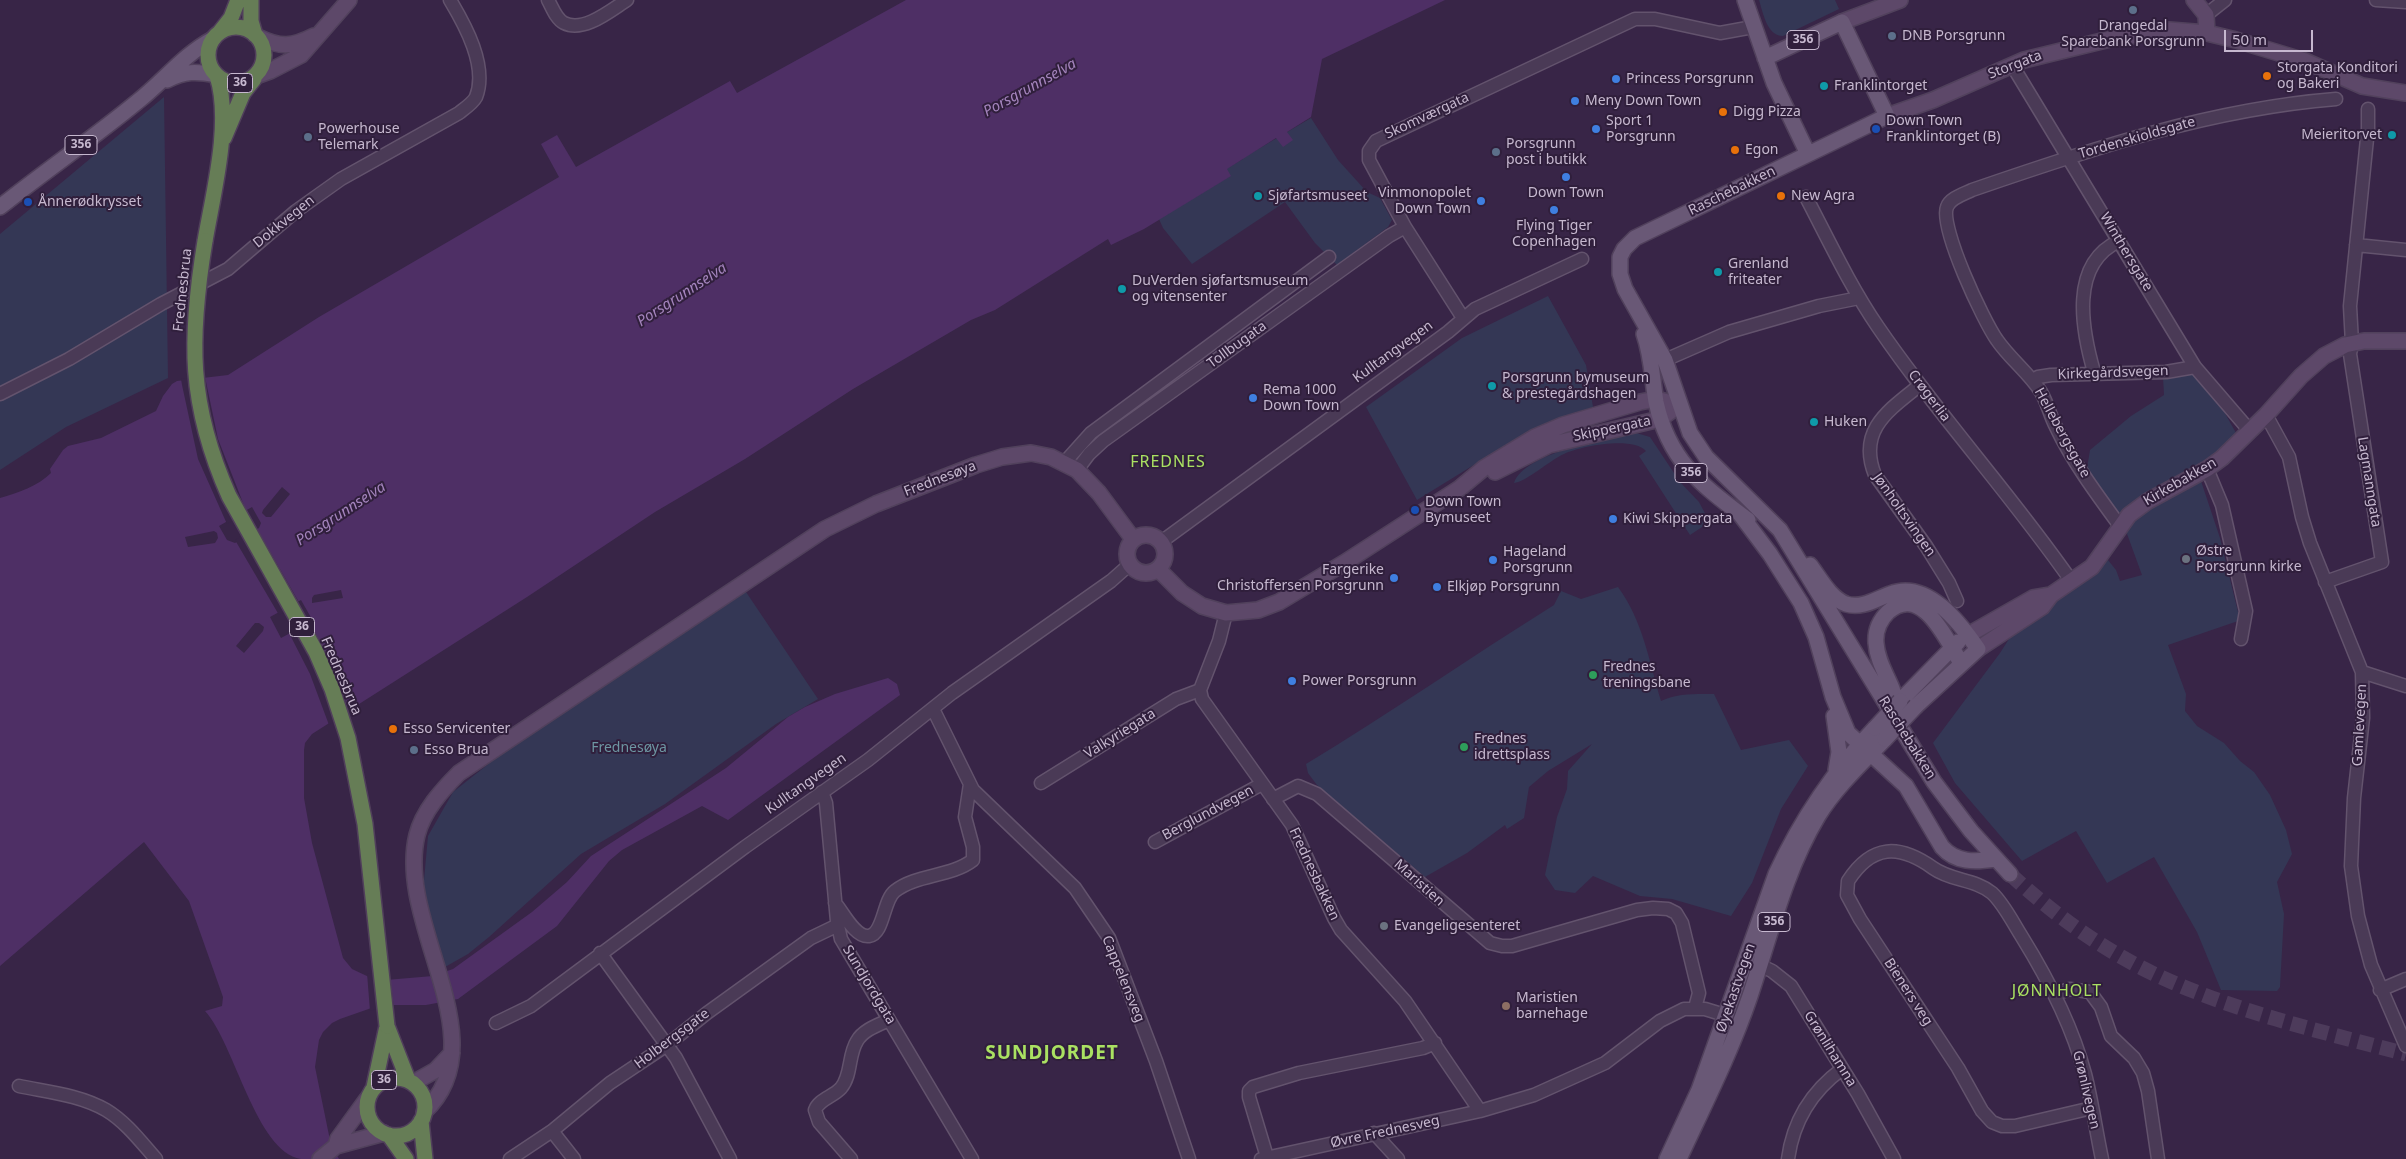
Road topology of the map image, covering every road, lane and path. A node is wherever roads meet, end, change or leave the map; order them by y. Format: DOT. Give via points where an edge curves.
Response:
graph roads {
  1 [pos="238,0"];
  2 [pos="251,0"];
  3 [pos="349,0"];
  4 [pos="450,0"];
  5 [pos="548,0"];
  6 [pos="627,0"];
  7 [pos="1745,0"];
  8 [pos="1900,0"];
  9 [pos="2194,0"];
  10 [pos="2225,0"];
  11 [pos="2376,0"];
  12 [pos="2406,2"];
  13 [pos="2206,15"];
  14 [pos="1842,22"];
  15 [pos="1753,27"];
  16 [pos="320,33"];
  17 [pos="2207,33"];
  18 [pos="217,35"];
  19 [pos="257,36"];
  20 [pos="1765,58"];
  21 [pos="2012,65"];
  22 [pos="216,76"];
  23 [pos="255,76"];
  24 [pos="161,83"];
  25 [pos="2406,93"];
  26 [pos="2336,99"];
  27 [pos="2368,109"];
  28 [pos="1887,116"];
  29 [pos="222,144"];
  30 [pos="1808,154"];
  31 [pos="2066,158"];
  32 [pos="1806,197"];
  33 [pos="1947,206"];
  34 [pos="0,207"];
  35 [pos="1404,227"];
  36 [pos="2119,241"];
  37 [pos="2356,245"];
  38 [pos="2406,250"];
  39 [pos="1329,257"];
  40 [pos="1582,259"];
  41 [pos="1859,298"];
  42 [pos="1637,311"];
  43 [pos="1463,318"];
  44 [pos="2406,341"];
  45 [pos="2352,343"];
  46 [pos="1665,360"];
  47 [pos="2195,367"];
  48 [pos="2094,372"];
  49 [pos="2032,380"];
  50 [pos="1920,385"];
  51 [pos="0,394"];
  52 [pos="1656,399"];
  53 [pos="1679,405"];
  54 [pos="2266,415"];
  55 [pos="1660,419"];
  56 [pos="2250,431"];
  57 [pos="1071,466"];
  58 [pos="2207,468"];
  59 [pos="1460,488"];
  60 [pos="1740,514"];
  61 [pos="2120,526"];
  62 [pos="1780,530"];
  63 [pos="1134,539"];
  64 [pos="1161,542"];
  65 [pos="1130,565"];
  66 [pos="1158,569"];
  67 [pos="2072,582"];
  68 [pos="2325,582"];
  69 [pos="1816,593"];
  70 [pos="2051,595"];
  71 [pos="1957,601"];
  72 [pos="1226,613"];
  73 [pos="1968,634"];
  74 [pos="2241,638"];
  75 [pos="1951,647"];
  76 [pos="1978,649"];
  77 [pos="1961,662"];
  78 [pos="2362,672"];
  79 [pos="2406,686"];
  80 [pos="1200,690"];
  81 [pos="1833,697"];
  82 [pos="933,709"];
  83 [pos="1903,732"];
  84 [pos="1880,733"];
  85 [pos="1865,749"];
  86 [pos="1836,770"];
  87 [pos="1041,783"];
  88 [pos="970,784"];
  89 [pos="1262,784"];
  90 [pos="822,792"];
  91 [pos="1273,799"];
  92 [pos="1155,842"];
  93 [pos="1995,859"];
  94 [pos="2010,874"];
  95 [pos="1958,880"];
  96 [pos="835,902"];
  97 [pos="838,925"];
  98 [pos="600,954"];
  99 [pos="1753,962"];
  100 [pos="2406,979"];
  101 [pos="2380,990"];
  102 [pos="2054,994"];
  103 [pos="1696,1008"];
  104 [pos="1734,1018"];
  105 [pos="889,1020"];
  106 [pos="496,1023"];
  107 [pos="387,1026"];
  108 [pos="1435,1043"];
  109 [pos="667,1045"];
  110 [pos="2406,1046"];
  111 [pos="452,1054"];
  112 [pos="1842,1069"];
  113 [pos="411,1082"];
  114 [pos="19,1086"];
  115 [pos="371,1093"];
  116 [pos="2092,1108"];
  117 [pos="1480,1111"];
  118 [pos="423,1116"];
  119 [pos="552,1130"];
  120 [pos="1374,1133"];
  121 [pos="387,1134"];
  122 [pos="336,1146"];
  123 [pos="1264,1158"];
  124 [pos="156,1159"];
  125 [pos="320,1159"];
  126 [pos="406,1159"];
  127 [pos="426,1159"];
  128 [pos="510,1159"];
  129 [pos="574,1159"];
  130 [pos="730,1159"];
  131 [pos="851,1159"];
  132 [pos="972,1159"];
  133 [pos="1189,1159"];
  134 [pos="1398,1159"];
  135 [pos="1667,1159"];
  136 [pos="1679,1159"];
  137 [pos="1788,1159"];
  138 [pos="1894,1159"];
  139 [pos="2102,1159"];
  140 [pos="2158,1159"];
  1 -- 18 [label="highway, 36" via="231,18"];
  2 -- 19 [label="highway, 36" via="251,21"];
  3 -- 16 [label="street"];
  4 -- 51 [label="street, Dokkvegen" via="472,44 480,82 475,99 459,114 341,179 296,211 228,269"];
  5 -- 6 [label="street" via="564,23 581,25"];
  7 -- 15 [label="main road"];
  8 -- 14 [label="street"];
  9 -- 13 [label="street"];
  10 -- 13 [label="street"];
  11 -- 12 [label="street"];
  13 -- 17 [label="street"];
  14 -- 20 [label="main road, 356"];
  14 -- 28 [label="main road"];
  15 -- 20 [label="main road"];
  15 -- 35 [label="street, Skomværgata" via="1720,33 1646,17 1634,19 1376,141 1369,151 1369,160"];
  16 -- 19 [label="street" via="294,46 271,44"];
  16 -- 23 [label="street" via="301,55"];
  17 -- 21 [label="street, Storgata" via="2169,30 2110,39 2058,50"];
  17 -- 25 [label="street, Storgata" via="2288,55 2362,86"];
  18 -- 19 [label="highway" via="232,27 245,28"];
  18 -- 22 [label="highway, 36" via="208,57"];
  18 -- 24 [label="main road, 356" via="187,55"];
  19 -- 23 [label="highway, 36" via="264,50 263,64"];
  20 -- 30 [label="main road"];
  21 -- 28 [label="street, Storgata" via="1933,100"];
  21 -- 31 [label="street, Winthersgate"];
  22 -- 23 [label="highway, 36" via="229,83 243,83"];
  22 -- 24 [label="main road, 356" via="183,72"];
  22 -- 29 [label="highway, 36" via="222,90"];
  23 -- 29 [label="highway, 36" via="243,93"];
  24 -- 34 [label="main road, 356"];
  26 -- 31 [label="street, Tordenskioldsgate" via="2295,102 2204,119"];
  27 -- 37 [label="street"];
  28 -- 30 [label="main road, Storgata / 356"];
  29 -- 107 [label="highway, Frednesbrua / 36, bridge" via="194,330 196,381 202,418 228,496 316,652 343,721 365,824"];
  30 -- 42 [label="main road, Raschebakken / 356" via="1650,230 1628,244 1620,257 1620,274"];
  31 -- 33 [label="street, Tordenskioldsgate" via="1972,190"];
  31 -- 36 [label="street, Winthersgate"];
  32 -- 41 [label="street, Crøgerlia"];
  33 -- 49 [label="street, Hellebergsgate" via="1946,218 1951,234 1983,318 2006,352"];
  35 -- 43 [label="street, Skomværgata"];
  35 -- 57 [label="street, Tollbugata"];
  36 -- 47 [label="street, Winthersgate"];
  36 -- 48 [label="street" via="2098,256 2083,292 2082,308"];
  37 -- 38 [label="street"];
  37 -- 45 [label="street" via="2350,306"];
  39 -- 57 [label="street" via="1091,433"];
  40 -- 43 [label="street, Kulltangvegen"];
  41 -- 46 [label="street" via="1818,306 1729,332"];
  41 -- 50 [label="street, Crøgerlia"];
  42 -- 46 [label="main road, Raschebakken / 356"];
  42 -- 52 [label="main road, Raschebakken / 356" via="1650,350"];
  43 -- 64 [label="street, Kulltangvegen"];
  44 -- 45 [label="street, Kirkebakken"];
  45 -- 54 [label="street, Kirkebakken" via="2313,364"];
  45 -- 68 [label="street, Lagmanngata" via="2350,354 2382,562"];
  46 -- 53 [label="main road, Raschebakken / 356"];
  47 -- 48 [label="street, Kirkegårdsvegen" via="2166,372"];
  47 -- 56 [label="street, Winthersgate"];
  48 -- 49 [label="street, Kirkegårdsvegen"];
  49 -- 61 [label="street, Hellebergsgate" via="2048,405 2060,435"];
  50 -- 67 [label="street, Crøgerlia"];
  50 -- 71 [label="street, Jønholtsvingen" via="1881,419 1872,434 1870,464 1874,475 1942,571"];
  52 -- 53 [label="street, Skippergata"];
  52 -- 55 [label="main road, Raschebakken / 356"];
  52 -- 59 [label="street, Skippergata" via="1582,419 1535,437 1484,468"];
  53 -- 55 [label="street, Skippergata"];
  53 -- 62 [label="main road, Raschebakken / 356" via="1700,449"];
  54 -- 56 [label="street, Kirkebakken"];
  54 -- 68 [label="street, Gamlevegen" via="2289,457 2302,517"];
  55 -- 59 [label="street, Skippergata" via="1548,444"];
  55 -- 60 [label="main road, Raschebakken / 356" via="1670,444 1686,467"];
  56 -- 58 [label="street, Kirkebakken"];
  57 -- 63 [label="street" via="1099,493"];
  57 -- 111 [label="street, Frednesøya" via="1032,453 1002,457 844,519 805,541 459,772 437,797 417,834 414,859 414,882 453,1031"];
  58 -- 61 [label="street, Kirkebakken" via="2148,501 2128,515"];
  58 -- 74 [label="street" via="2222,505 2246,611"];
  59 -- 72 [label="street, Skippergata" via="1279,602 1249,612"];
  60 -- 69 [label="main road, Raschebakken / 356" via="1773,541"];
  60 -- 81 [label="main road, 356" via="1801,603 1822,654"];
  61 -- 67 [label="street, Kirkebakken" via="2092,567"];
  62 -- 69 [label="main road, Raschebakken / 356"];
  62 -- 73 [label="main road, 356" via="1839,600 1862,605 1902,591 1920,594 1937,604"];
  63 -- 64 [label="street" via="1145,534"];
  63 -- 65 [label="street" via="1126,551"];
  64 -- 66 [label="street" via="1166,553"];
  65 -- 66 [label="street" via="1140,573 1153,573"];
  65 -- 82 [label="street, Kulltangvegen"];
  66 -- 72 [label="street, Skippergata" via="1168,581 1202,606"];
  67 -- 70 [label="street, Kirkebakken"];
  68 -- 78 [label="street, Gamlevegen"];
  69 -- 83 [label="main road, Raschebakken / 356"];
  70 -- 73 [label="street, Kirkebakken" via="2033,598"];
  70 -- 76 [label="street, Kirkebakken" via="2042,607"];
  72 -- 80 [label="street"];
  73 -- 75 [label="main road, 356"];
  73 -- 76 [label="main road, 356"];
  75 -- 77 [label="main road, 356"];
  75 -- 83 [label="main road, 356" via="1936,621 1919,608 1906,605 1894,608 1880,622 1876,635 1878,658 1892,688"];
  75 -- 84 [label="main road, 356, bridge" via="1911,688"];
  76 -- 77 [label="main road, 356"];
  77 -- 84 [label="main road, 356, bridge" via="1916,706"];
  78 -- 79 [label="street"];
  78 -- 101 [label="street, Gamlevegen" via="2363,718 2354,798 2351,866 2358,916"];
  80 -- 87 [label="street, Valkyriegata" via="1176,699"];
  80 -- 89 [label="street, Frednesbakken" via="1212,716"];
  81 -- 85 [label="main road, 356" via="1848,733"];
  81 -- 86 [label="main road, 356" via="1839,752"];
  82 -- 88 [label="street, Cappelensveg"];
  82 -- 90 [label="street, Kulltangvegen"];
  83 -- 93 [label="main road, Raschebakken / 356" via="1946,799"];
  84 -- 85 [label="main road, 356"];
  85 -- 86 [label="main road, Øyekastvegen / 356"];
  85 -- 93 [label="main road, 356" via="1906,786 1948,853 1971,861"];
  85 -- 99 [label="main road, Øyekastvegen / 356" via="1812,827"];
  86 -- 99 [label="main road, Øyekastvegen / 356" via="1791,842 1776,874"];
  88 -- 96 [label="street" via="965,817 973,860 895,891 873,935 858,932"];
  88 -- 133 [label="street, Cappelensveg" via="981,799 1075,888 1109,938"];
  89 -- 91 [label="street, Frednesbakken"];
  89 -- 92 [label="street, Berglundvegen"];
  90 -- 96 [label="street, Sundjordgata" via="826,804"];
  90 -- 98 [label="street, Kulltangvegen"];
  91 -- 103 [label="street, Maristien" via="1298,786 1317,794 1448,908 1496,945 1512,946 1637,910 1672,910 1680,918 1699,992"];
  91 -- 108 [label="street, Frednesbakken" via="1292,825 1341,930 1387,979"];
  93 -- 94 [label="main road, Raschebakken / 356"];
  95 -- 102 [label="street, Grønlivegen" via="1983,887 1994,895 2036,959"];
  95 -- 116 [label="street, Bieners veg" via="1942,875 1915,856 1891,850 1868,858 1852,875 1846,889 1860,919 1992,1122 2015,1126"];
  96 -- 97 [label="street, Sundjordgata"];
  97 -- 105 [label="street, Sundjordgata" via="846,948"];
  97 -- 109 [label="street, Holbergsgate" via="811,938"];
  98 -- 106 [label="street, Kulltangvegen" via="531,1006"];
  98 -- 109 [label="street"];
  99 -- 104 [label="main road, Øyekastvegen / 356"];
  99 -- 112 [label="street, Grønlihamna" via="1791,986"];
  100 -- 101 [label="street"];
  101 -- 110 [label="street, Gamlevegen"];
  102 -- 116 [label="street, Grønlivegen" via="2085,1074"];
  102 -- 140 [label="street" via="2070,988 2090,992 2101,1007 2111,1036 2140,1066 2148,1091"];
  103 -- 104 [label="street"];
  103 -- 117 [label="street" via="1669,1015 1617,1055 1581,1075 1534,1095"];
  104 -- 135 [label="main road, Øyekastvegen / 356"];
  104 -- 136 [label="main road, Øyekastvegen / 356"];
  105 -- 131 [label="street" via="868,1030 857,1041 843,1085 815,1110 819,1122"];
  105 -- 132 [label="street, Sundjordgata"];
  107 -- 113 [label="highway, 36"];
  107 -- 115 [label="highway, 36"];
  108 -- 117 [label="street, Frednesbakken"];
  108 -- 123 [label="street" via="1299,1073 1253,1087 1249,1097"];
  109 -- 119 [label="street, Holbergsgate" via="610,1083"];
  109 -- 130 [label="street"];
  111 -- 113 [label="street" via="436,1070"];
  111 -- 118 [label="street, Frednesøya" via="446,1084"];
  112 -- 137 [label="street" via="1823,1084 1801,1114"];
  112 -- 138 [label="street, Grønlihamna"];
  113 -- 115 [label="highway, 36" via="390,1078"];
  113 -- 118 [label="highway, 36" via="423,1096"];
  114 -- 124 [label="street" via="58,1094 107,1110 131,1130"];
  115 -- 121 [label="highway, 36" via="368,1116 371,1123"];
  115 -- 122 [label="street"];
  116 -- 139 [label="street, Grønlivegen"];
  117 -- 120 [label="street, Øvre Frednesveg"];
  118 -- 121 [label="highway" via="408,1133"];
  118 -- 127 [label="highway, 36"];
  119 -- 128 [label="street, Holbergsgate"];
  119 -- 129 [label="street"];
  120 -- 123 [label="street, Øvre Frednesveg"];
  120 -- 134 [label="street"];
  121 -- 122 [label="street"];
  121 -- 126 [label="highway, 36"];
  122 -- 125 [label="street"];
}
